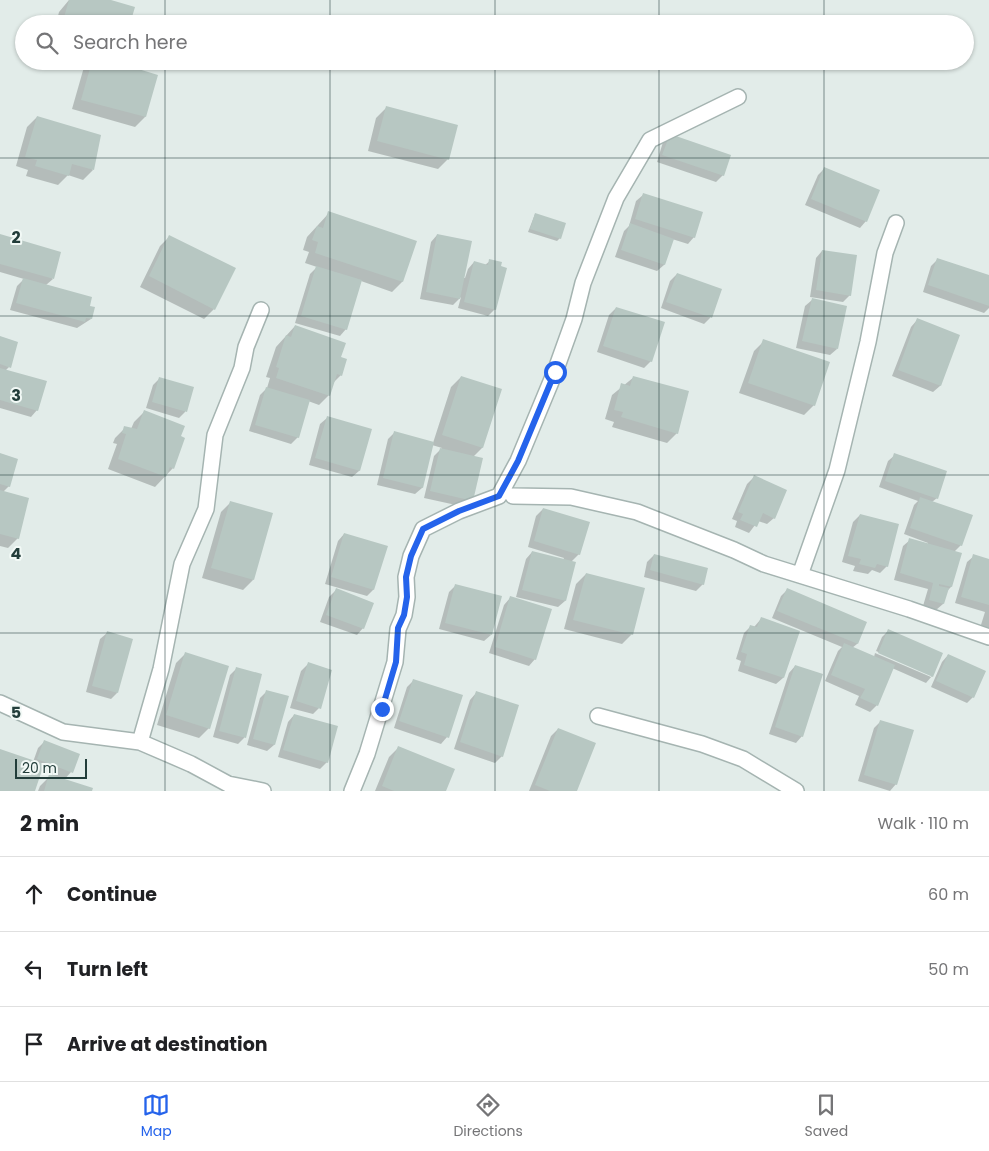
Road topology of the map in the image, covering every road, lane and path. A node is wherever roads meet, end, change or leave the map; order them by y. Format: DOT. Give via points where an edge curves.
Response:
graph roads {
  1 [pos="738,97"];
  2 [pos="896,223"];
  3 [pos="261,310"];
  4 [pos="513,496"];
  5 [pos="800,575"];
  6 [pos="989,637"];
  7 [pos="0,704"];
  8 [pos="598,716"];
  9 [pos="140,742"];
  10 [pos="263,791"];
  11 [pos="352,791"];
  12 [pos="796,791"];
  1 -- 11 [label="street" via="650,140 616,198 583,283 555,372 518,461 499,496 423,529 406,577 407,597 398,628 396,662"];
  2 -- 5 [label="street" via="886,253 837,470"];
  3 -- 9 [label="street" via="215,435 206,509 182,564 161,669"];
  4 -- 5 [label="street" via="571,498 637,512 764,564"];
  5 -- 6 [label="street"];
  7 -- 9 [label="street" via="63,732"];
  8 -- 12 [label="street" via="702,744 743,759"];
  9 -- 10 [label="street" via="228,784"];
}
